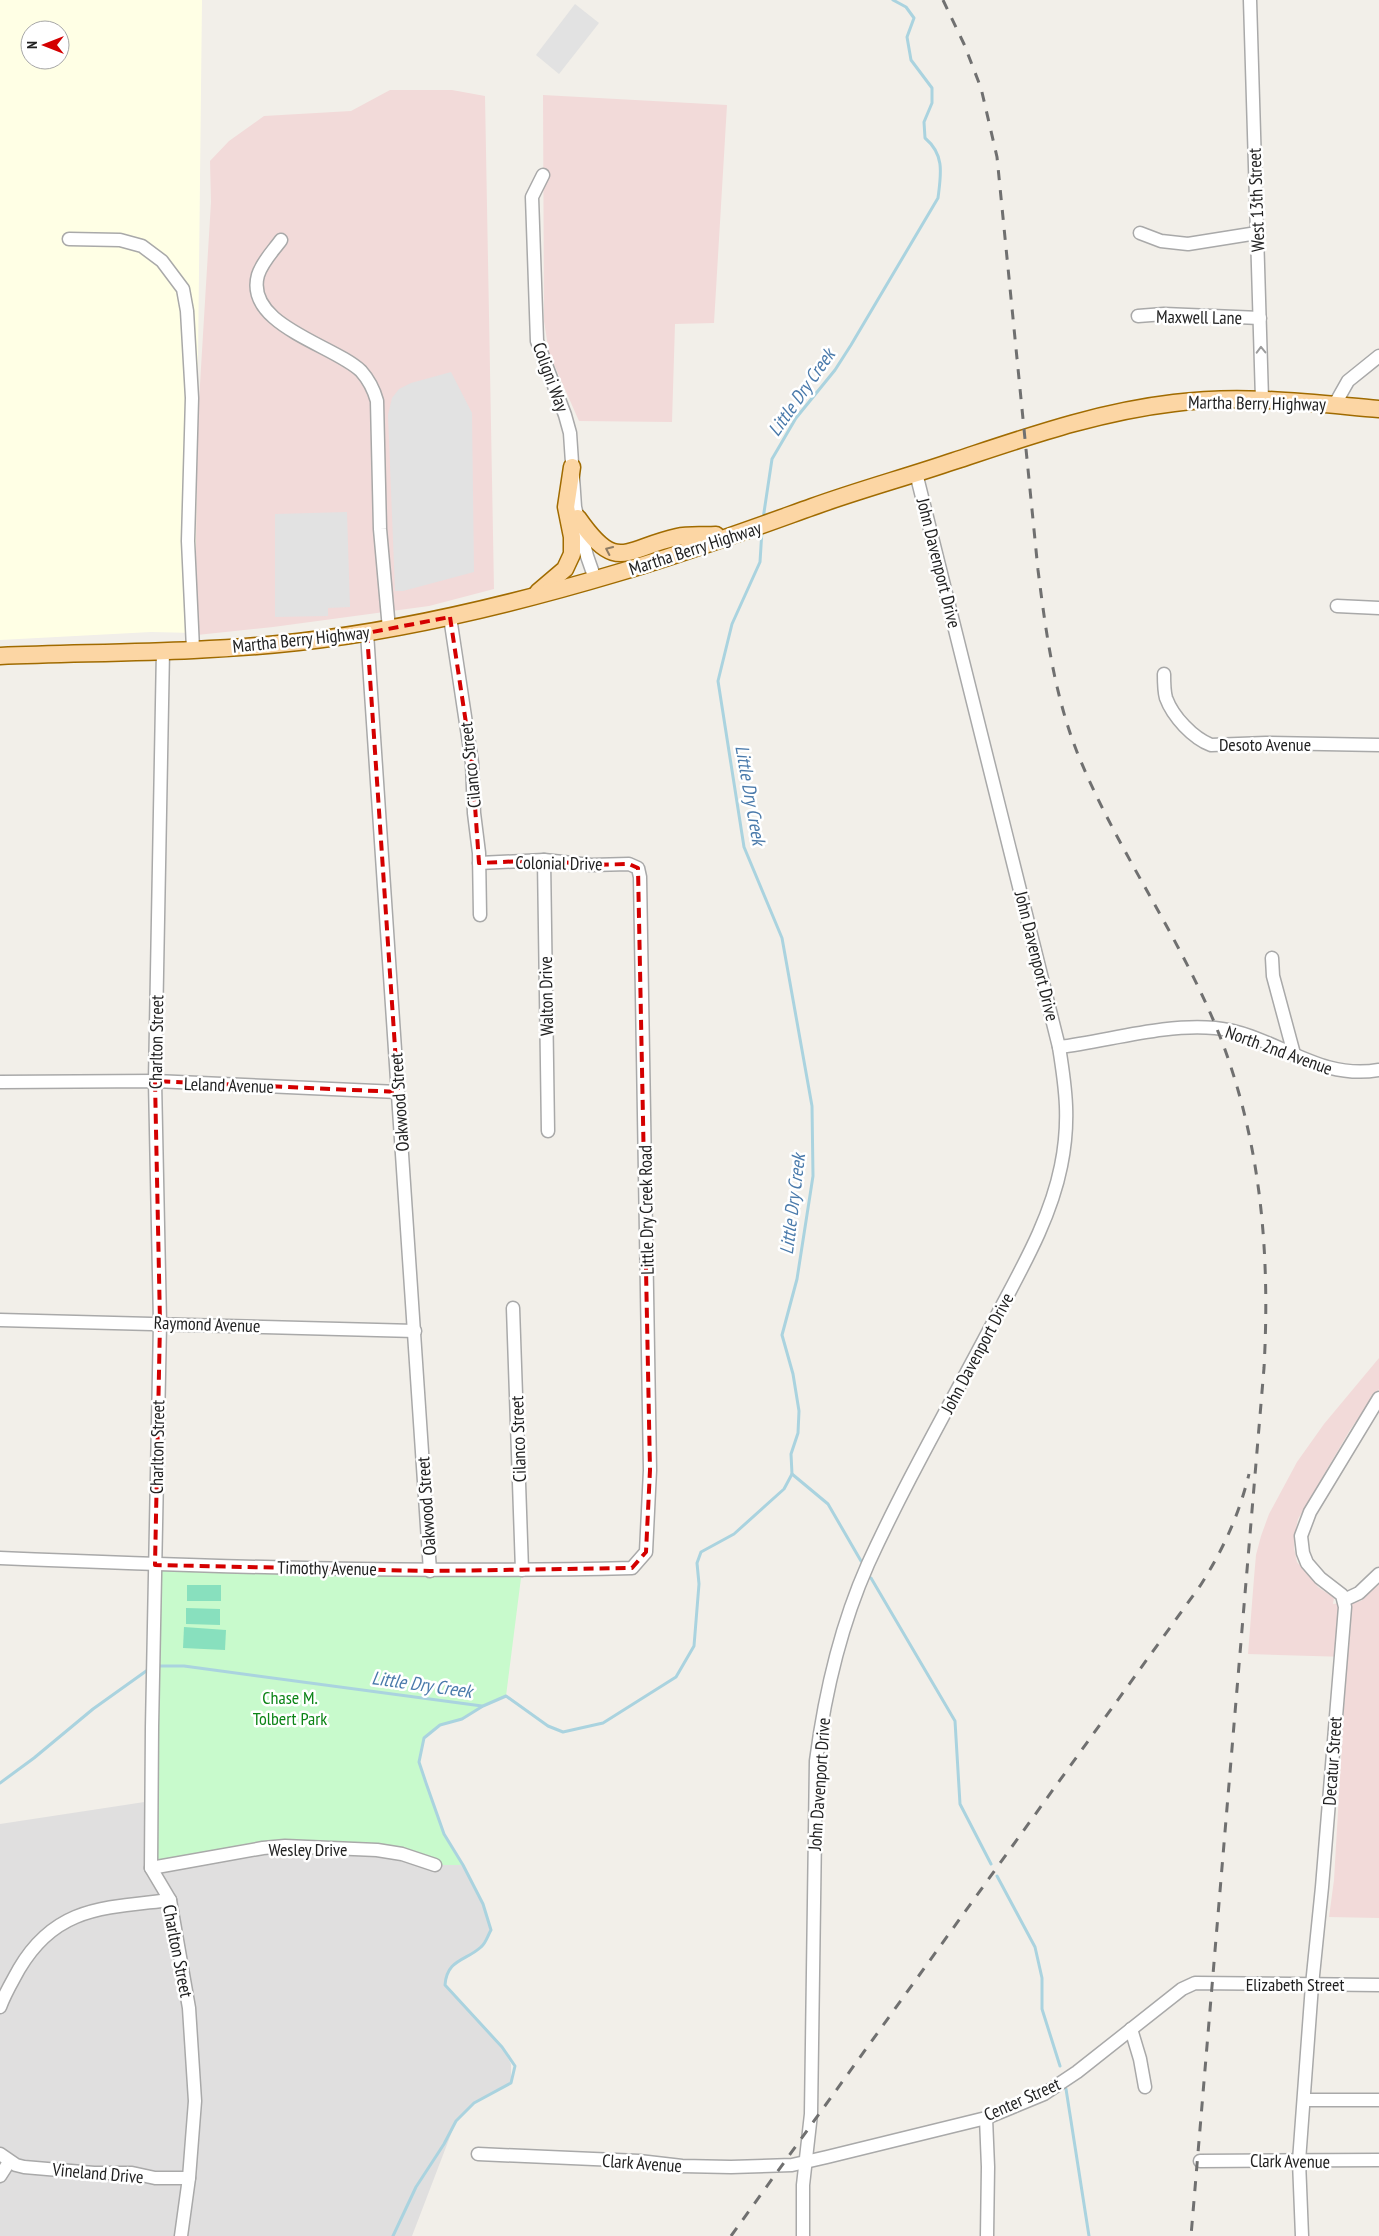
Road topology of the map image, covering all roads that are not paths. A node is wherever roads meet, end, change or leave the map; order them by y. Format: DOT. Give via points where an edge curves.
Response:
graph roads {
  1 [pos="1250,0"];
  2 [pos="544,175"];
  3 [pos="1140,233"];
  4 [pos="1257,234"];
  5 [pos="69,239"];
  6 [pos="281,240"];
  7 [pos="1138,316"];
  8 [pos="1260,318"];
  9 [pos="1379,356"];
  10 [pos="1262,399"];
  11 [pos="1335,404"];
  12 [pos="1379,409"];
  13 [pos="572,467"];
  14 [pos="916,474"];
  15 [pos="578,518"];
  16 [pos="705,540"];
  17 [pos="595,579"];
  18 [pos="535,595"];
  19 [pos="1337,606"];
  20 [pos="1379,608"];
  21 [pos="450,617"];
  22 [pos="389,629"];
  23 [pos="367,633"];
  24 [pos="193,649"];
  25 [pos="163,650"];
  26 [pos="0,656"];
  27 [pos="1164,674"];
  28 [pos="1379,745"];
  29 [pos="544,860"];
  30 [pos="479,863"];
  31 [pos="638,868"];
  32 [pos="480,914"];
  33 [pos="1272,958"];
  34 [pos="1060,1047"];
  35 [pos="1294,1054"];
  36 [pos="1379,1070"];
  37 [pos="155,1081"];
  38 [pos="0,1082"];
  39 [pos="398,1092"];
  40 [pos="548,1131"];
  41 [pos="513,1308"];
  42 [pos="0,1320"];
  43 [pos="160,1323"];
  44 [pos="414,1330"];
  45 [pos="1379,1398"];
  46 [pos="646,1552"];
  47 [pos="0,1558"];
  48 [pos="155,1565"];
  49 [pos="522,1570"];
  50 [pos="430,1571"];
  51 [pos="1379,1574"];
  52 [pos="1344,1600"];
  53 [pos="435,1865"];
  54 [pos="151,1868"];
  55 [pos="170,1900"];
  56 [pos="1212,1983"];
  57 [pos="1312,1984"];
  58 [pos="1379,1985"];
  59 [pos="0,2007"];
  60 [pos="1131,2029"];
  61 [pos="1145,2088"];
  62 [pos="1304,2100"];
  63 [pos="1379,2100"];
  64 [pos="986,2118"];
  65 [pos="478,2154"];
  66 [pos="5,2158"];
  67 [pos="1379,2160"];
  68 [pos="1200,2161"];
  69 [pos="1299,2161"];
  70 [pos="806,2162"];
  71 [pos="0,2176"];
  72 [pos="189,2178"];
  73 [pos="181,2236"];
  74 [pos="803,2236"];
  75 [pos="987,2236"];
  76 [pos="1302,2236"];
  1 -- 4 [label="street, West 13th Street"];
  2 -- 13 [label="street, Coligni Way" via="532,197 537,341 566,415"];
  3 -- 4 [label="street" via="1161,241 1188,244"];
  4 -- 8 [label="street, West 13th Street"];
  5 -- 24 [label="street" via="120,240 142,246 162,261 183,289 192,398 188,541"];
  6 -- 22 [label="street" via="259,273 258,289 264,308 277,321 357,368 370,384 377,402 380,529"];
  7 -- 8 [label="street, Maxwell Lane"];
  10 -- 8 [label="street, West 13th Street, one-way"];
  9 -- 11 [label="street" via="1348,381"];
  10 -- 11 [label="main road, Martha Berry Highway"];
  10 -- 14 [label="main road, Martha Berry Highway" via="1175,402 1085,418"];
  11 -- 12 [label="main road, Martha Berry Highway"];
  13 -- 15 [label="street, Coligni Way"];
  13 -- 18 [label="main road" via="566,507 572,554 566,568"];
  14 -- 16 [label="main road, Martha Berry Highway" via="746,532"];
  14 -- 34 [label="street, John Davenport Drive"];
  16 -- 15 [label="main road, one-way" via="677,537 622,555 605,550 595,542"];
  15 -- 17 [label="street, Coligni Way"];
  16 -- 17 [label="main road, Martha Berry Highway"];
  17 -- 18 [label="main road, Martha Berry Highway"];
  18 -- 21 [label="main road, Martha Berry Highway"];
  19 -- 20 [label="street"];
  21 -- 22 [label="main road, Martha Berry Highway"];
  21 -- 30 [label="street, Cilanco Street" via="472,763"];
  22 -- 23 [label="main road, Martha Berry Highway"];
  23 -- 24 [label="main road, Martha Berry Highway" via="295,643"];
  23 -- 39 [label="street, Oakwood Street"];
  24 -- 25 [label="main road, Martha Berry Highway"];
  25 -- 26 [label="main road, Martha Berry Highway"];
  25 -- 37 [label="street, Charlton Street"];
  27 -- 28 [label="street, Desoto Avenue" via="1165,694 1170,706 1184,724 1203,742 1211,745"];
  29 -- 30 [label="street, Colonial Drive"];
  29 -- 31 [label="street, Colonial Drive" via="591,865 629,864"];
  29 -- 40 [label="street, Walton Drive"];
  30 -- 32 [label="street, Cilanco Street"];
  31 -- 46 [label="street, Little Dry Creek Road" via="650,1470"];
  33 -- 35 [label="street" via="1273,976"];
  34 -- 35 [label="street, North 2nd Avenue" via="1159,1030 1205,1027 1232,1032"];
  34 -- 70 [label="street, John Davenport Drive" via="1067,1121 1061,1166 1049,1209 1026,1260 868,1565 832,1669 823,1709 816,1770 814,2004 811,2114"];
  35 -- 36 [label="street, North 2nd Avenue" via="1343,1072 1358,1074"];
  37 -- 38 [label="street, Leland Avenue"];
  37 -- 39 [label="street, Leland Avenue"];
  37 -- 43 [label="street, Charlton Street"];
  39 -- 44 [label="street, Oakwood Street"];
  41 -- 49 [label="street, Cilanco Street"];
  42 -- 43 [label="street, Raymond Avenue"];
  43 -- 44 [label="street, Raymond Avenue"];
  43 -- 48 [label="street, Charlton Street"];
  44 -- 50 [label="street, Oakwood Street"];
  45 -- 52 [label="street" via="1310,1512 1301,1536 1302,1553 1307,1562"];
  46 -- 49 [label="street, Timothy Avenue" via="632,1568"];
  47 -- 48 [label="street, Timothy Avenue"];
  48 -- 50 [label="street, Timothy Avenue"];
  48 -- 54 [label="street, Charlton Street"];
  49 -- 50 [label="street, Timothy Avenue"];
  51 -- 52 [label="street" via="1359,1592"];
  52 -- 57 [label="street, Decatur Street"];
  53 -- 54 [label="street, Wesley Drive" via="377,1850 285,1846"];
  54 -- 55 [label="street, Charlton Street"];
  55 -- 59 [label="street" via="100,1909 61,1922 39,1940 4,1995"];
  55 -- 72 [label="street, Charlton Street" via="190,2008 195,2101"];
  56 -- 57 [label="street, Elizabeth Street"];
  56 -- 60 [label="street, Center Street" via="1189,1984"];
  57 -- 58 [label="street, Elizabeth Street"];
  57 -- 62 [label="street, Decatur Street"];
  60 -- 61 [label="street"];
  60 -- 64 [label="street, Center Street" via="1060,2084 1029,2101"];
  62 -- 63 [label="street"];
  62 -- 69 [label="street, Decatur Street"];
  64 -- 70 [label="street, Center Street"];
  64 -- 75 [label="street"];
  65 -- 70 [label="street, Clark Avenue" via="731,2167"];
  66 -- 71 [label="street, Vineland Drive"];
  66 -- 72 [label="street, Vineland Drive" via="24,2167"];
  67 -- 69 [label="street, Clark Avenue"];
  68 -- 69 [label="street, Clark Avenue"];
  69 -- 76 [label="street, Decatur Street"];
  70 -- 74 [label="street, John Davenport Drive"];
  72 -- 73 [label="street, Charlton Street"];
}
